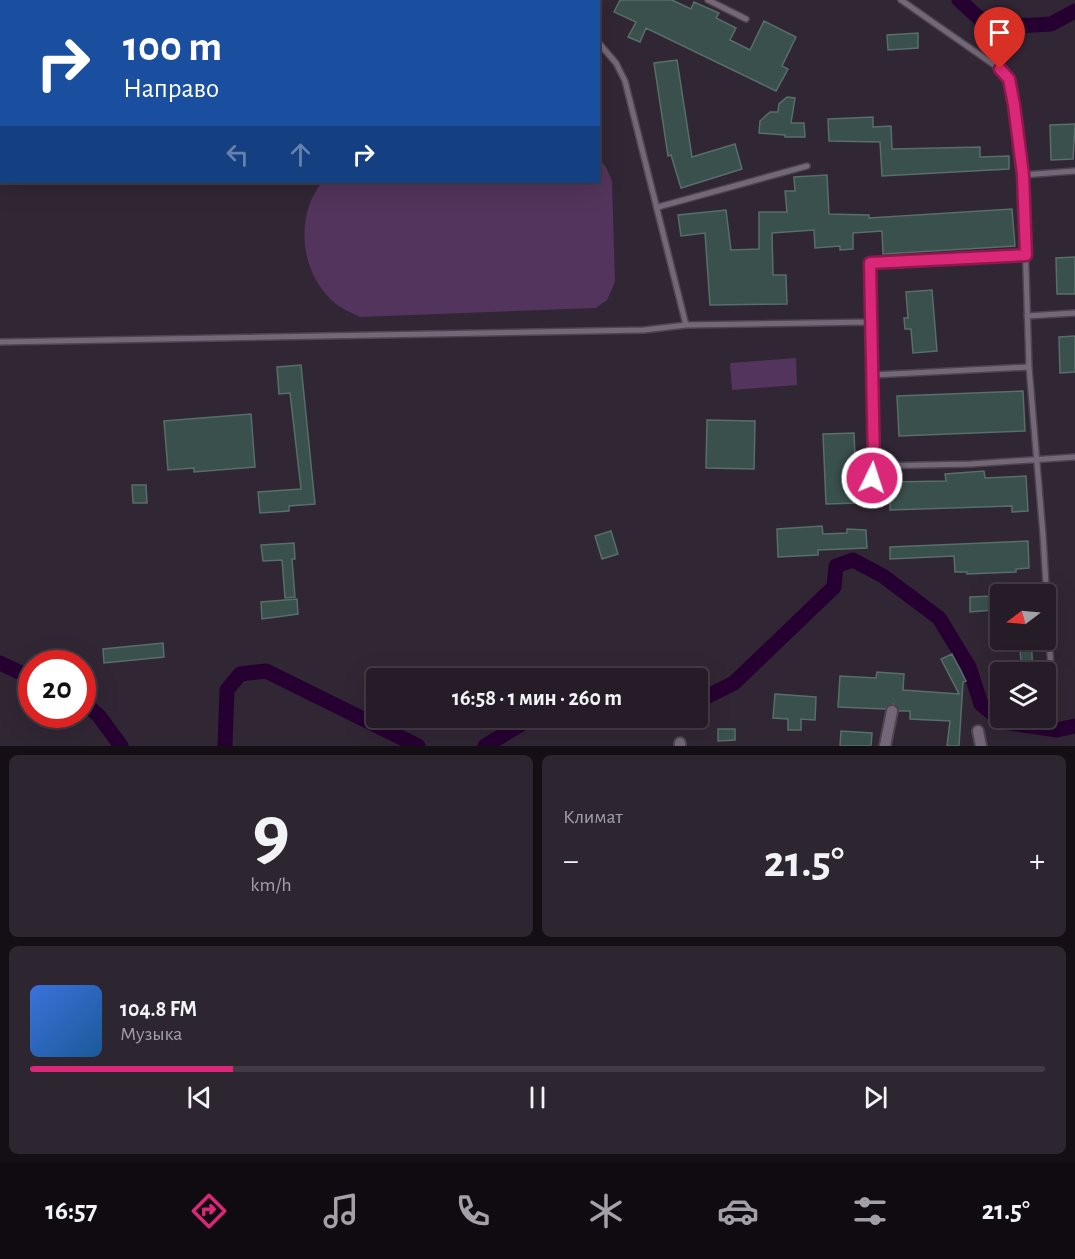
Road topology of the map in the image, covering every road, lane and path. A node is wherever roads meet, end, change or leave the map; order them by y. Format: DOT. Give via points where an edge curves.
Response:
graph roads {
  1 [pos="708,0"];
  2 [pos="901,0"];
  3 [pos="746,19"];
  4 [pos="600,44"];
  5 [pos="807,166"];
  6 [pos="1075,171"];
  7 [pos="1023,175"];
  8 [pos="658,207"];
  9 [pos="1026,255"];
  10 [pos="1075,314"];
  11 [pos="1027,316"];
  12 [pos="872,322"];
  13 [pos="686,325"];
  14 [pos="0,342"];
  15 [pos="1029,367"];
  16 [pos="873,375"];
  17 [pos="1075,457"];
  18 [pos="1036,458"];
  19 [pos="874,466"];
  20 [pos="865,502"];
  21 [pos="1051,662"];
  22 [pos="892,711"];
  23 [pos="978,731"];
  24 [pos="885,746"];
  25 [pos="981,746"];
  1 -- 3 [label="lane"];
  2 -- 7 [label="lane" via="1009,79"];
  4 -- 8 [label="lane" via="625,81"];
  5 -- 8 [label="lane"];
  6 -- 7 [label="lane"];
  7 -- 9 [label="lane"];
  8 -- 13 [label="lane"];
  9 -- 11 [label="lane"];
  9 -- 12 [label="lane" via="870,263"];
  10 -- 11 [label="lane"];
  11 -- 15 [label="lane"];
  12 -- 13 [label="lane"];
  12 -- 16 [label="lane"];
  13 -- 14 [label="lane" via="633,330"];
  15 -- 16 [label="lane"];
  15 -- 18 [label="lane"];
  16 -- 19 [label="lane"];
  17 -- 18 [label="lane"];
  18 -- 19 [label="lane"];
  18 -- 21 [label="lane"];
  19 -- 20 [label="lane"];
  22 -- 24 [label="street"];
  23 -- 25 [label="street"];
}
